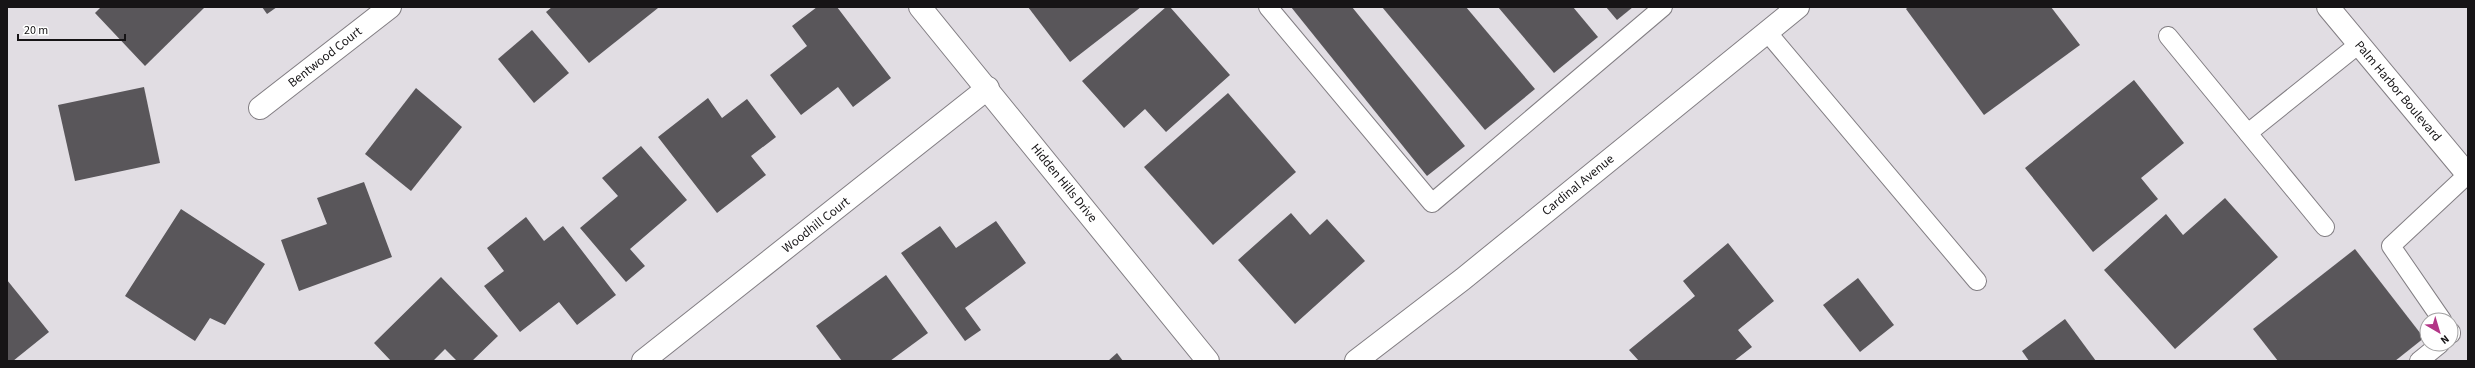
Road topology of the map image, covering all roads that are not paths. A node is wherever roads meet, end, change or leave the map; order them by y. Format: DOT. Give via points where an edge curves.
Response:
graph roads {
  1 [pos="390,7"];
  2 [pos="920,7"];
  3 [pos="1268,7"];
  4 [pos="1663,7"];
  5 [pos="1798,7"];
  6 [pos="2328,7"];
  7 [pos="1767,32"];
  8 [pos="2168,36"];
  9 [pos="2360,44"];
  10 [pos="988,88"];
  11 [pos="260,108"];
  12 [pos="2248,133"];
  13 [pos="2468,175"];
  14 [pos="2325,227"];
  15 [pos="1977,281"];
  16 [pos="2436,312"];
  17 [pos="2430,352"];
  18 [pos="644,361"];
  19 [pos="1208,361"];
  20 [pos="1356,361"];
  21 [pos="2419,361"];
  1 -- 11 [label="street, Bentwood Court"];
  2 -- 10 [label="street, Hidden Hills Drive"];
  3 -- 4 [label="lane" via="1432,203"];
  5 -- 7 [label="street, Cardinal Avenue"];
  6 -- 9 [label="street, Palm Harbor Boulevard"];
  7 -- 15 [label="lane"];
  7 -- 20 [label="street, Cardinal Avenue" via="1463,279"];
  8 -- 12 [label="lane"];
  9 -- 12 [label="lane"];
  9 -- 13 [label="street, Palm Harbor Boulevard"];
  10 -- 18 [label="street, Woodhill Court"];
  10 -- 19 [label="street, Hidden Hills Drive"];
  12 -- 14 [label="lane"];
  13 -- 16 [label="lane" via="2391,246"];
  17 -- 21 [label="lane"];
}
